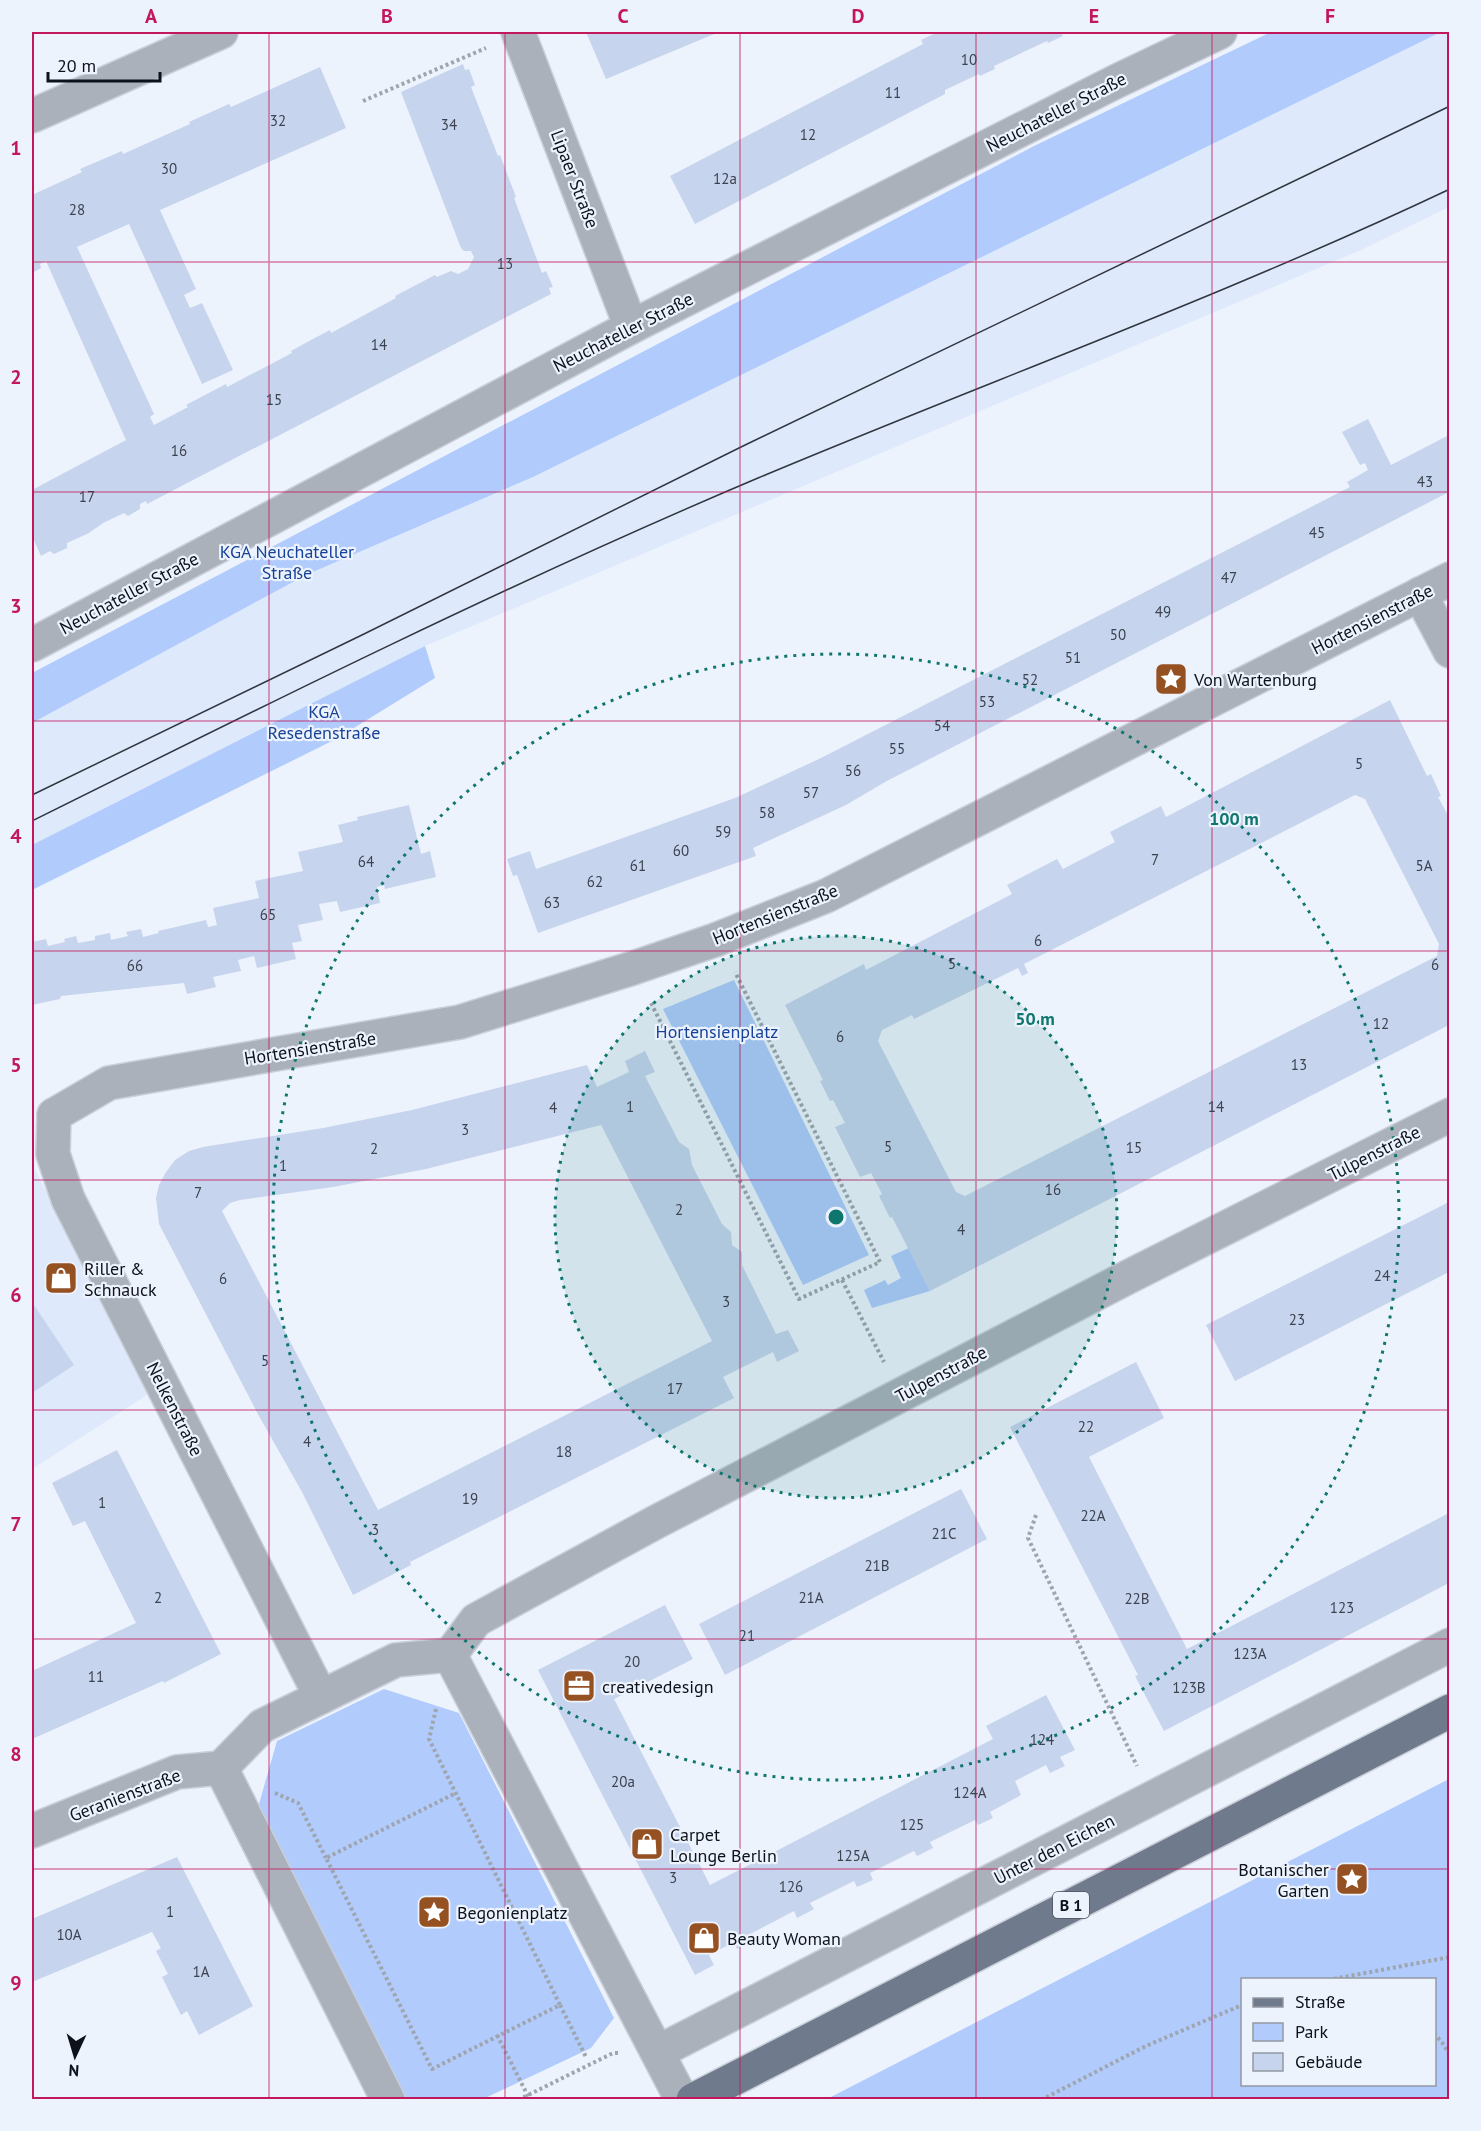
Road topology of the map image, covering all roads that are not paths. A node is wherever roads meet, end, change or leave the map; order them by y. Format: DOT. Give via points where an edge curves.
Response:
graph roads {
  1 [pos="221,32"];
  2 [pos="1220,32"];
  3 [pos="505,38"];
  4 [pos="32,116"];
  5 [pos="631,327"];
  6 [pos="1449,579"];
  7 [pos="1420,594"];
  8 [pos="32,645"];
  9 [pos="1449,651"];
  10 [pos="43,1109"];
  11 [pos="1449,1115"];
  12 [pos="1449,1646"];
  13 [pos="450,1655"];
  14 [pos="321,1697"];
  15 [pos="1449,1712"];
  16 [pos="221,1767"];
  17 [pos="32,1831"];
  18 [pos="658,2052"];
  19 [pos="388,2100"];
  20 [pos="682,2100"];
  21 [pos="693,2100"];
  1 -- 4 [label="street"];
  2 -- 5 [label="street, Neuchateller Straße"];
  3 -- 5 [label="street, Lipaer Straße"];
  5 -- 8 [label="street, Neuchateller Straße"];
  6 -- 7 [label="street, Hortensienstraße"];
  7 -- 9 [label="street"];
  7 -- 10 [label="street, Hortensienstraße" via="826,896 715,939 460,1022 110,1083"];
  10 -- 14 [label="street, Nelkenstraße" via="68,1199"];
  11 -- 13 [label="street, Tulpenstraße" via="646,1528 476,1620"];
  12 -- 18 [label="street, Unter den Eichen"];
  13 -- 14 [label="street" via="396,1660"];
  13 -- 18 [label="street"];
  14 -- 16 [label="street" via="262,1726"];
  15 -- 21 [label="main road, B 1"];
  16 -- 17 [label="street, Geranienstraße" via="177,1772"];
  16 -- 19 [label="street"];
  18 -- 20 [label="street"];
}
